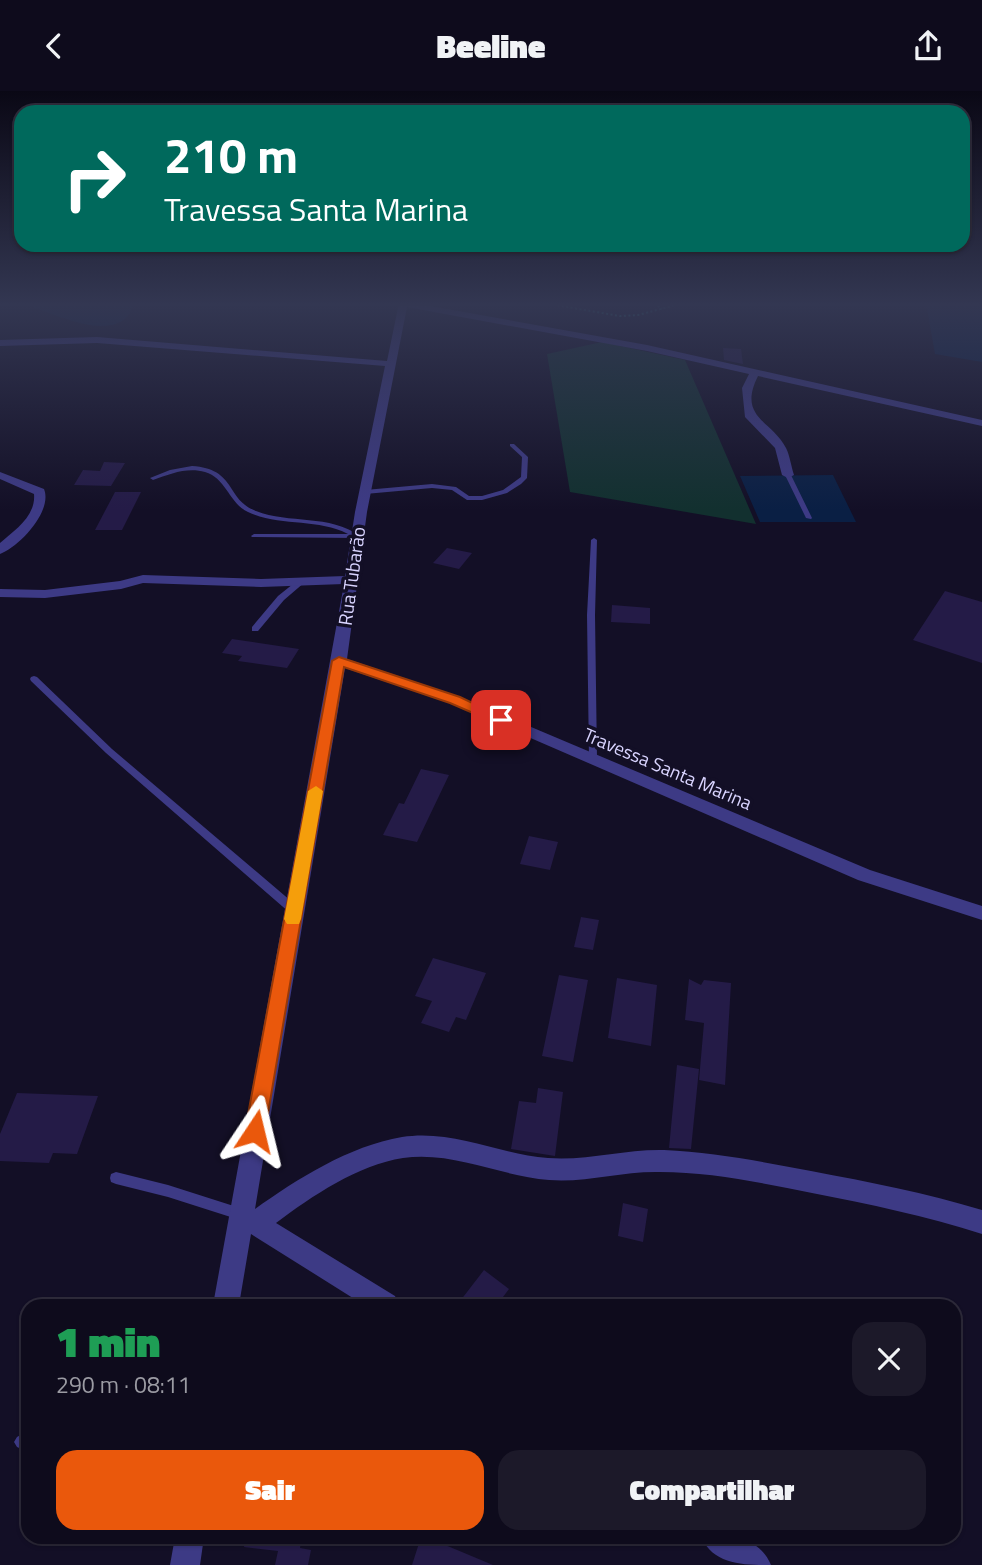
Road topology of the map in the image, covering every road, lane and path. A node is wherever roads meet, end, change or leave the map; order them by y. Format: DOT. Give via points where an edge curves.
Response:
graph roads {
  1 [pos="389,372"];
  2 [pos="745,372"];
  3 [pos="754,374"];
  4 [pos="982,423"];
  5 [pos="512,446"];
  6 [pos="0,475"];
  7 [pos="788,475"];
  8 [pos="153,478"];
  9 [pos="365,492"];
  10 [pos="809,518"];
  11 [pos="254,535"];
  12 [pos="357,536"];
  13 [pos="594,540"];
  14 [pos="0,550"];
  15 [pos="351,580"];
  16 [pos="301,582"];
  17 [pos="0,593"];
  18 [pos="255,629"];
  19 [pos="339,661"];
  20 [pos="34,679"];
  21 [pos="593,759"];
  22 [pos="294,911"];
  23 [pos="982,913"];
  24 [pos="116,1178"];
  25 [pos="248,1218"];
  26 [pos="982,1222"];
  27 [pos="228,1299"];
  28 [pos="376,1299"];
  29 [pos="189,1544"];
  30 [pos="726,1544"];
  31 [pos="185,1565"];
  32 [pos="756,1565"];
  1 -- 9 [label="street, Rua Tubarão"];
  2 -- 3 [label="street"];
  3 -- 4 [label="street"];
  3 -- 7 [label="street" via="747,387 750,417 780,447"];
  5 -- 9 [label="lane" via="525,457 524,478 488,497 467,498 454,488 432,486"];
  6 -- 14 [label="street" via="40,492 42,498 34,518"];
  7 -- 10 [label="lane"];
  8 -- 12 [label="lane" via="174,469 211,471 221,477 239,506 249,511 280,521 332,525"];
  9 -- 12 [label="street, Rua Tubarão"];
  11 -- 12 [label="lane"];
  12 -- 15 [label="street, Rua Tubarão"];
  13 -- 21 [label="lane"];
  15 -- 16 [label="street"];
  15 -- 19 [label="street, Rua Tubarão"];
  16 -- 17 [label="street" via="143,579 40,595"];
  16 -- 18 [label="lane"];
  19 -- 21 [label="street, Travessa Santa Marina" via="455,700"];
  19 -- 22 [label="street, Rua Tubarão"];
  20 -- 22 [label="lane" via="109,751"];
  21 -- 23 [label="street, Travessa Santa Marina" via="864,875"];
  22 -- 25 [label="street, Rua Tubarão"];
  24 -- 25 [label="lane"];
  25 -- 26 [label="street" via="374,1156 420,1145 563,1170 657,1161 766,1173 909,1201"];
  25 -- 27 [label="street, Rua Tubarão"];
  25 -- 28 [label="street"];
  29 -- 31 [label="street"];
  30 -- 32 [label="street"];
}
